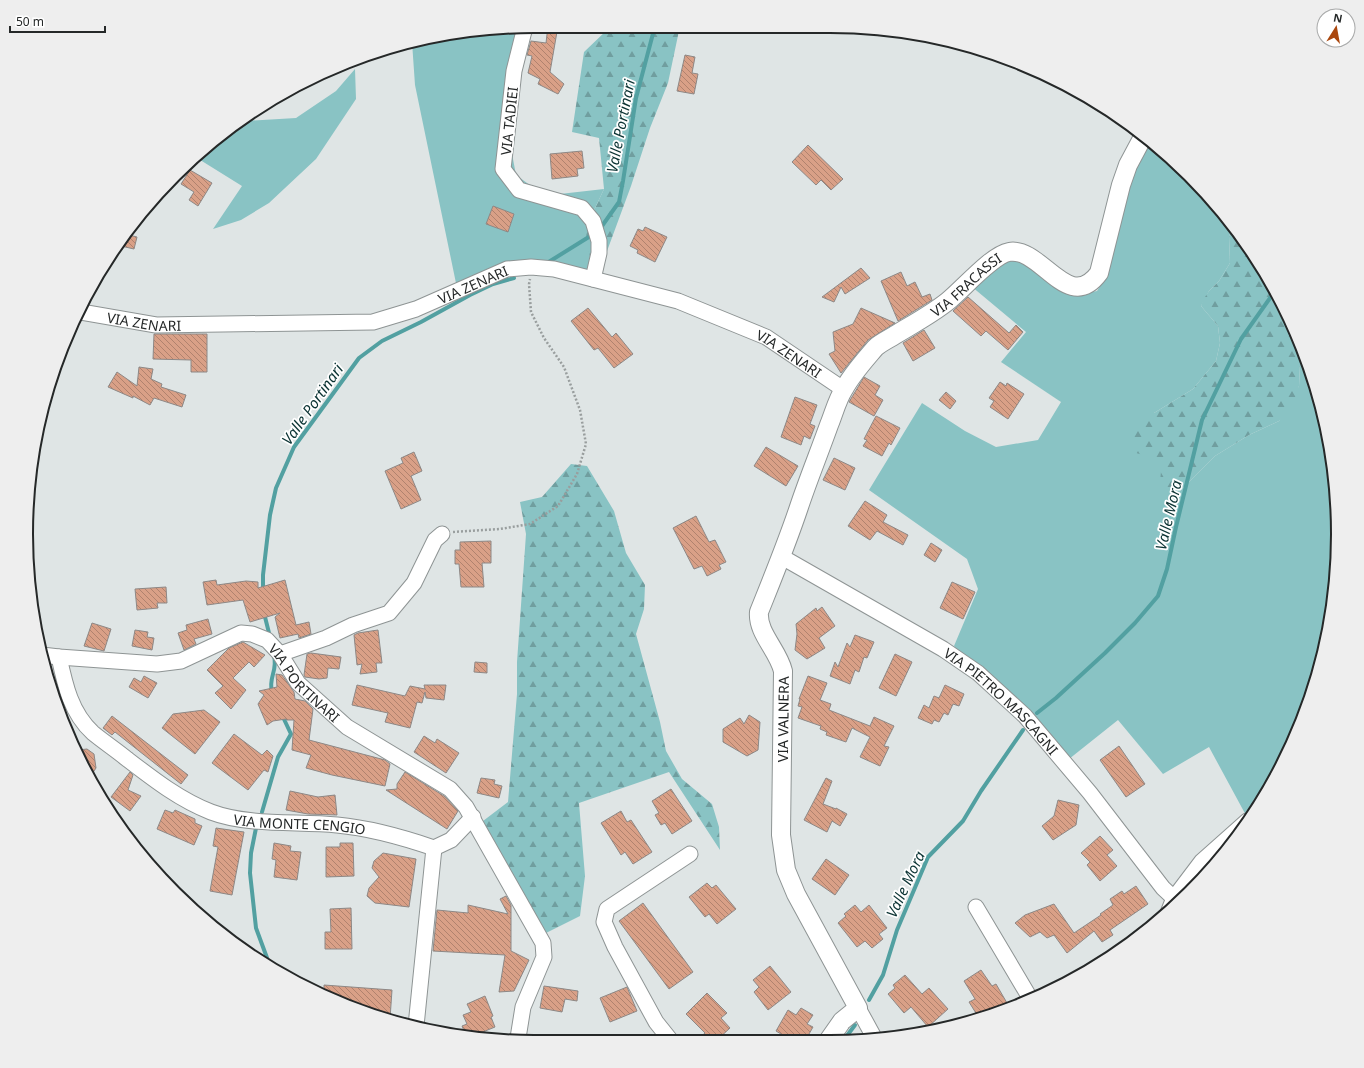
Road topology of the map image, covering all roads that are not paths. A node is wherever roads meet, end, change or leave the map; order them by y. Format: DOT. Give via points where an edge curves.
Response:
graph roads {
  1 [pos="523,33"];
  2 [pos="1141,141"];
  3 [pos="594,279"];
  4 [pos="85,313"];
  5 [pos="843,389"];
  6 [pos="442,534"];
  7 [pos="782,557"];
  8 [pos="280,654"];
  9 [pos="48,656"];
  10 [pos="59,657"];
  11 [pos="473,817"];
  12 [pos="1227,838"];
  13 [pos="434,848"];
  14 [pos="690,854"];
  15 [pos="1184,888"];
  16 [pos="1174,898"];
  17 [pos="976,907"];
  18 [pos="1028,994"];
  19 [pos="858,1008"];
  20 [pos="417,1021"];
  21 [pos="873,1033"];
  22 [pos="519,1035"];
  23 [pos="666,1035"];
  24 [pos="832,1035"];
  1 -- 3 [label="street, VIA TADIEI" via="514,70 503,169 519,190 582,208 593,221 599,241"];
  2 -- 5 [label="street, VIA FRACASSI" via="1121,185 1099,273 1092,282 1083,286 1071,286 1027,255 1008,252 994,259 949,301 877,347"];
  3 -- 4 [label="street, VIA ZENARI" via="554,269 507,269 416,309 373,322 156,325"];
  3 -- 5 [label="street, VIA ZENARI" via="678,301 766,337"];
  5 -- 7 [label="street, VIA VALNERA"];
  6 -- 8 [label="street" via="435,540 414,583 389,613"];
  7 -- 16 [label="street, VIA PIETRO MASCAGNI" via="943,649 978,673 1025,716 1090,792 1163,888"];
  7 -- 19 [label="street, VIA VALNERA" via="758,620 783,671 781,834 786,870 796,894"];
  8 -- 10 [label="street, VIA PORTINARI" via="267,640 241,633 181,661 157,664"];
  8 -- 11 [label="street, VIA PORTINARI" via="298,683 347,728 450,789"];
  9 -- 10 [label="street, VIA PORTINARI"];
  10 -- 13 [label="street, VIA MONTE CENGIO" via="70,700 92,732 180,797 212,812 249,820 363,828"];
  11 -- 13 [label="street" via="451,840"];
  11 -- 22 [label="street, VIA PORTINARI" via="544,943 544,957 523,1007"];
  12 -- 15 [label="street" via="1202,861"];
  13 -- 20 [label="street"];
  14 -- 23 [label="street" via="607,908 604,922 656,1022"];
  17 -- 18 [label="street"];
  19 -- 21 [label="street"];
  19 -- 24 [label="street" via="842,1021"];
}
